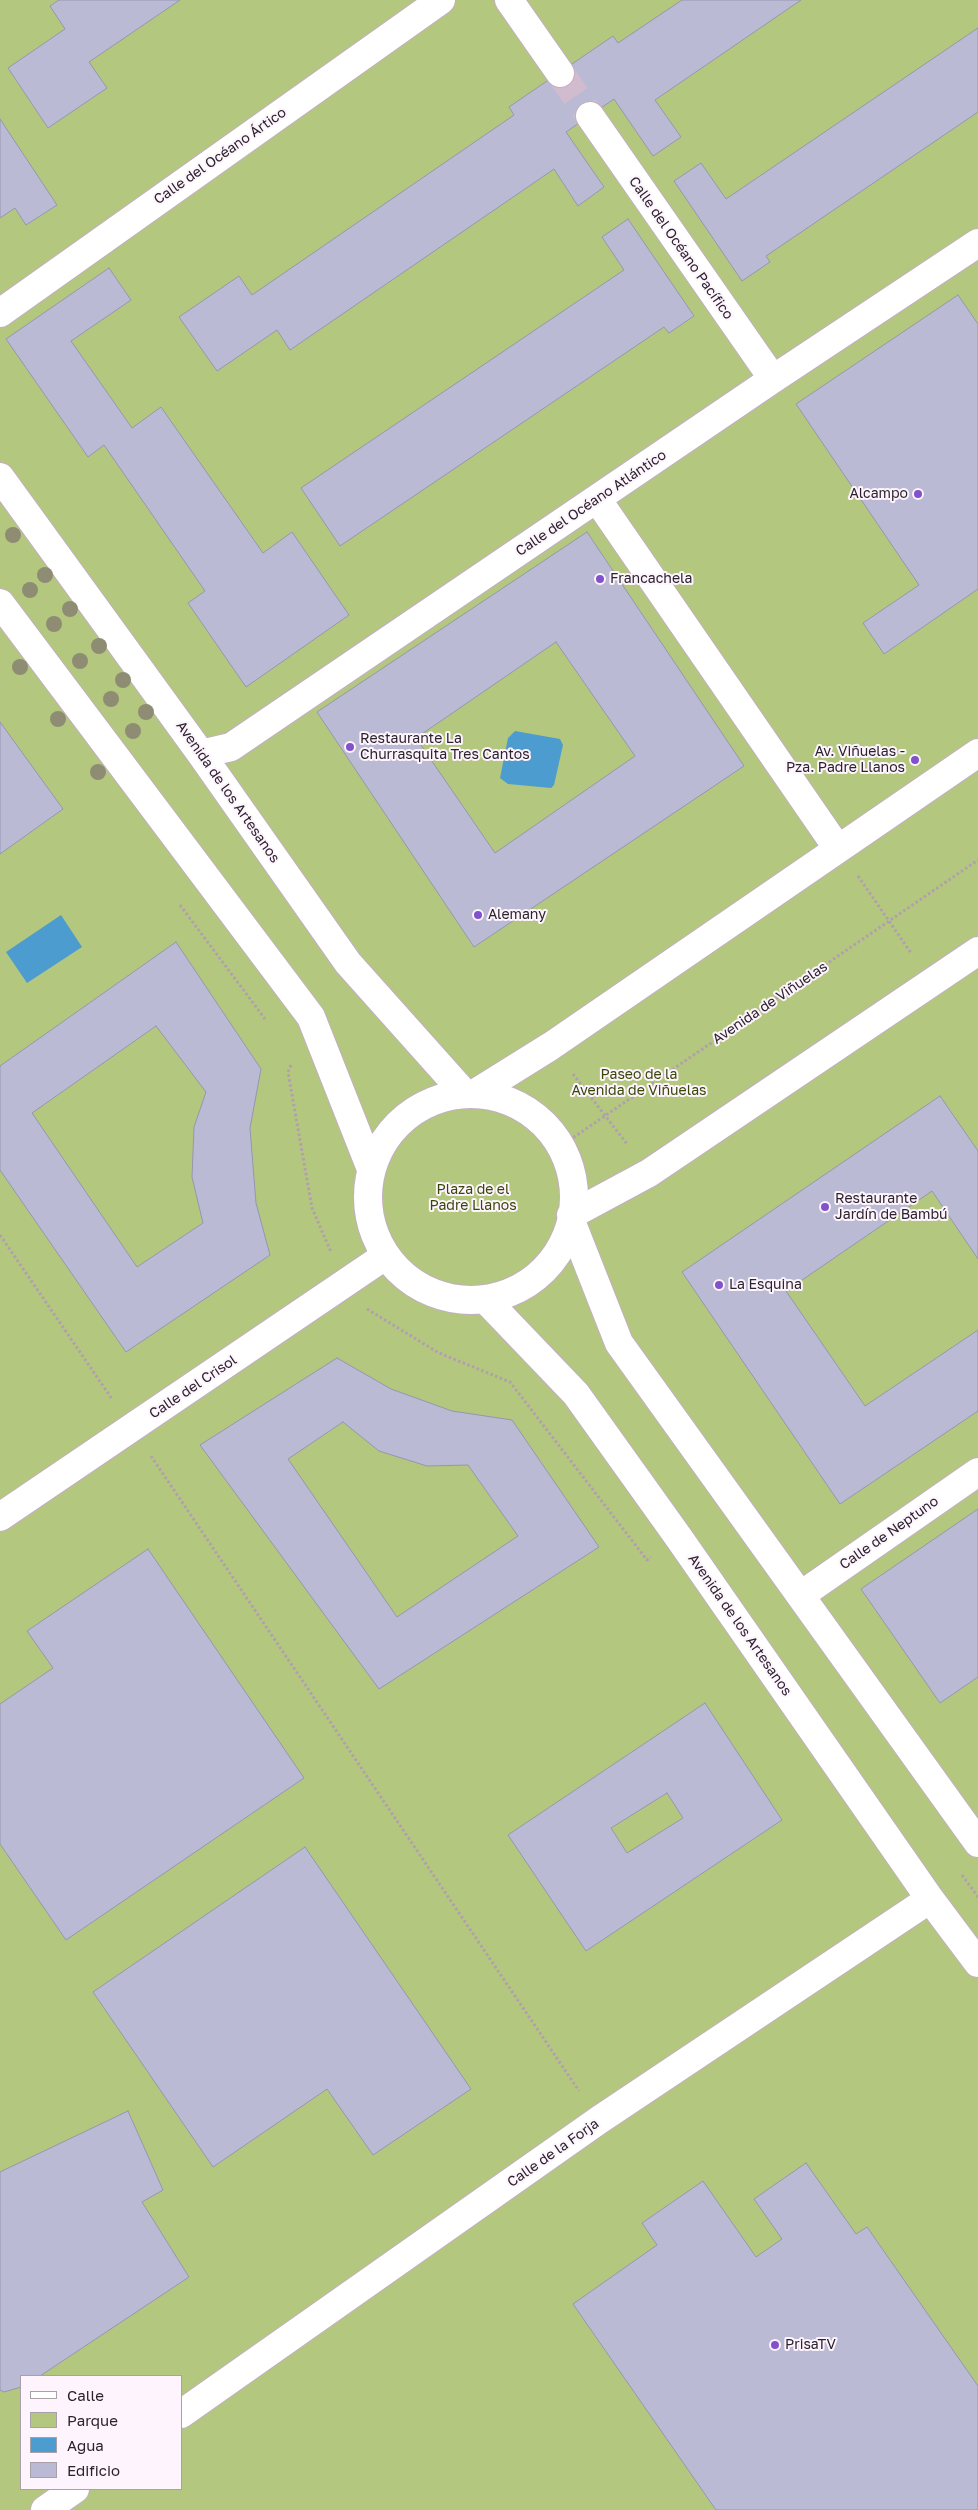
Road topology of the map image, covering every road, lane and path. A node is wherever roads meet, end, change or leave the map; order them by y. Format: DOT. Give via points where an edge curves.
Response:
graph roads {
  1 [pos="441,0"];
  2 [pos="509,0"];
  3 [pos="560,72"];
  4 [pos="590,116"];
  5 [pos="975,252"];
  6 [pos="0,313"];
  7 [pos="773,379"];
  8 [pos="1,480"];
  9 [pos="598,499"];
  10 [pos="0,602"];
  11 [pos="978,753"];
  12 [pos="201,754"];
  13 [pos="838,849"];
  14 [pos="978,860"];
  15 [pos="889,921"];
  16 [pos="978,951"];
  17 [pos="932,982"];
  18 [pos="311,1017"];
  19 [pos="552,1046"];
  20 [pos="470,1094"];
  21 [pos="606,1116"];
  22 [pos="561,1146"];
  23 [pos="371,1169"];
  24 [pos="649,1173"];
  25 [pos="571,1218"];
  26 [pos="0,1236"];
  27 [pos="385,1256"];
  28 [pos="344,1283"];
  29 [pos="485,1299"];
  30 [pos="132,1428"];
  31 [pos="978,1472"];
  32 [pos="0,1517"];
  33 [pos="679,1538"];
  34 [pos="801,1596"];
  35 [pos="978,1843"];
  36 [pos="961,1872"];
  37 [pos="978,1897"];
  38 [pos="930,1899"];
  39 [pos="978,1963"];
  40 [pos="599,2120"];
  41 [pos="182,2413"];
  42 [pos="74,2490"];
  43 [pos="45,2510"];
  1 -- 6 [label="street, Calle del Océano Ártico"];
  2 -- 3 [label="street"];
  4 -- 7 [label="street, Calle del Océano Pacífico"];
  5 -- 7 [label="street, Calle del Océano Atlántico"];
  7 -- 9 [label="street, Calle del Océano Atlántico"];
  8 -- 12 [label="street, Avenida de los Artesanos"];
  9 -- 12 [label="street, Calle del Océano Atlántico" via="231,747"];
  9 -- 13 [label="street"];
  10 -- 18 [label="street"];
  11 -- 13 [label="street"];
  12 -- 20 [label="street, Avenida de los Artesanos" via="348,963"];
  13 -- 15 [label="path"];
  13 -- 19 [label="street"];
  14 -- 15 [label="path, Avenida de Viñuelas"];
  15 -- 17 [label="path"];
  15 -- 21 [label="path, Avenida de Viñuelas"];
  16 -- 17 [label="street"];
  17 -- 24 [label="street"];
  18 -- 23 [label="street"];
  18 -- 28 [label="path" via="288,1072 312,1208"];
  19 -- 20 [label="street"];
  19 -- 21 [label="path"];
  20 -- 22 [label="street" via="494,1096 521,1106 544,1123"];
  20 -- 23 [label="street" via="440,1098 417,1109 381,1145"];
  21 -- 22 [label="path, Avenida de Viñuelas"];
  21 -- 24 [label="path"];
  22 -- 25 [label="street" via="574,1182"];
  23 -- 27 [label="street" via="367,1199 372,1229"];
  24 -- 25 [label="street"];
  25 -- 29 [label="street" via="563,1244 549,1265 530,1282 509,1293"];
  25 -- 34 [label="street" via="619,1343"];
  26 -- 30 [label="path"];
  27 -- 28 [label="street, Calle del Crisol"];
  27 -- 29 [label="street" via="405,1277 429,1292 456,1299"];
  28 -- 30 [label="street, Calle del Crisol"];
  28 -- 33 [label="path" via="361,1305 439,1353 510,1382 647,1560"];
  29 -- 33 [label="street, Avenida de los Artesanos" via="576,1394"];
  30 -- 32 [label="street, Calle del Crisol"];
  30 -- 40 [label="path"];
  31 -- 34 [label="street, Calle de Neptuno"];
  33 -- 38 [label="street, Avenida de los Artesanos"];
  34 -- 35 [label="street"];
  36 -- 37 [label="path"];
  38 -- 39 [label="street, Avenida de los Artesanos"];
  38 -- 40 [label="street, Calle de la Forja"];
  40 -- 41 [label="street, Calle de la Forja"];
  42 -- 43 [label="street"];
}
